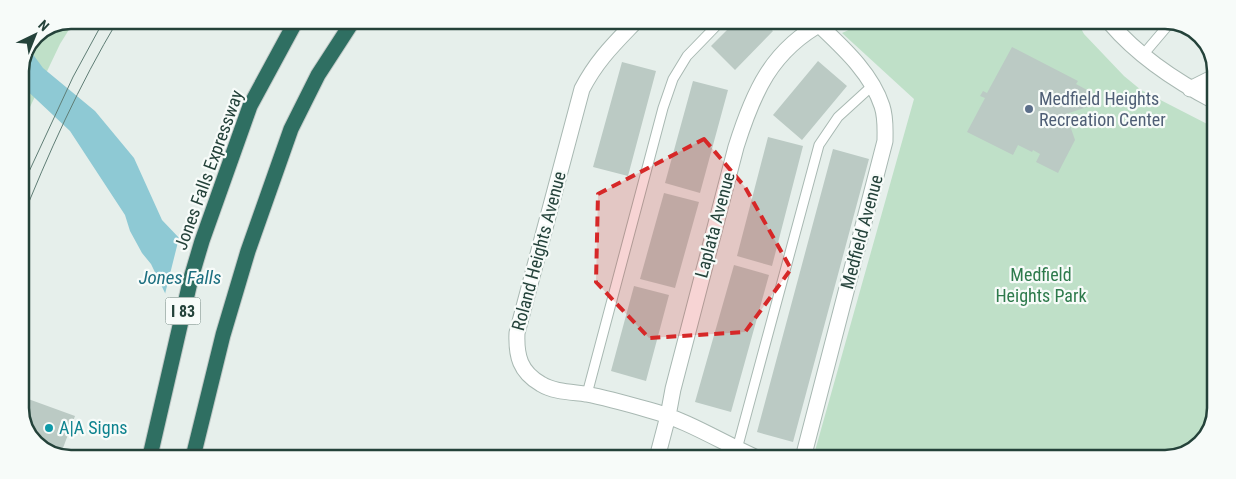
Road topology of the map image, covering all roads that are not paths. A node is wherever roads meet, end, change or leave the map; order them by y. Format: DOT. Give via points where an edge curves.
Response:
graph roads {
  1 [pos="292,29"];
  2 [pos="348,29"];
  3 [pos="628,29"];
  4 [pos="713,29"];
  5 [pos="811,29"];
  6 [pos="825,29"];
  7 [pos="1115,29"];
  8 [pos="1165,29"];
  9 [pos="1142,56"];
  10 [pos="1207,80"];
  11 [pos="872,86"];
  12 [pos="1190,89"];
  13 [pos="1207,98"];
  14 [pos="587,394"];
  15 [pos="668,416"];
  16 [pos="151,450"];
  17 [pos="195,450"];
  18 [pos="659,450"];
  19 [pos="738,450"];
  20 [pos="805,450"];
  1 -- 16 [label="highway, Jones Falls Expressway / I 83" via="250,106 190,278"];
  2 -- 17 [label="highway, I 83" via="318,75 291,129 248,251"];
  3 -- 14 [label="street, Roland Heights Avenue" via="592,69 582,88 517,333 516,350 520,364 530,376 543,385"];
  4 -- 14 [label="lane" via="686,56 673,79 660,117"];
  5 -- 15 [label="street, Laplata Avenue" via="774,64 760,82 748,108"];
  6 -- 11 [label="street, Medfield Avenue" via="864,72"];
  7 -- 9 [label="street"];
  8 -- 9 [label="lane"];
  9 -- 12 [label="street"];
  10 -- 12 [label="street"];
  11 -- 19 [label="lane" via="838,117 819,145"];
  11 -- 20 [label="street, Medfield Avenue" via="882,106 885,141"];
  12 -- 13 [label="street"];
  14 -- 15 [label="street, Roland Heights Avenue"];
  15 -- 18 [label="street, Laplata Avenue"];
  15 -- 19 [label="street, Roland Heights Avenue"];
}
